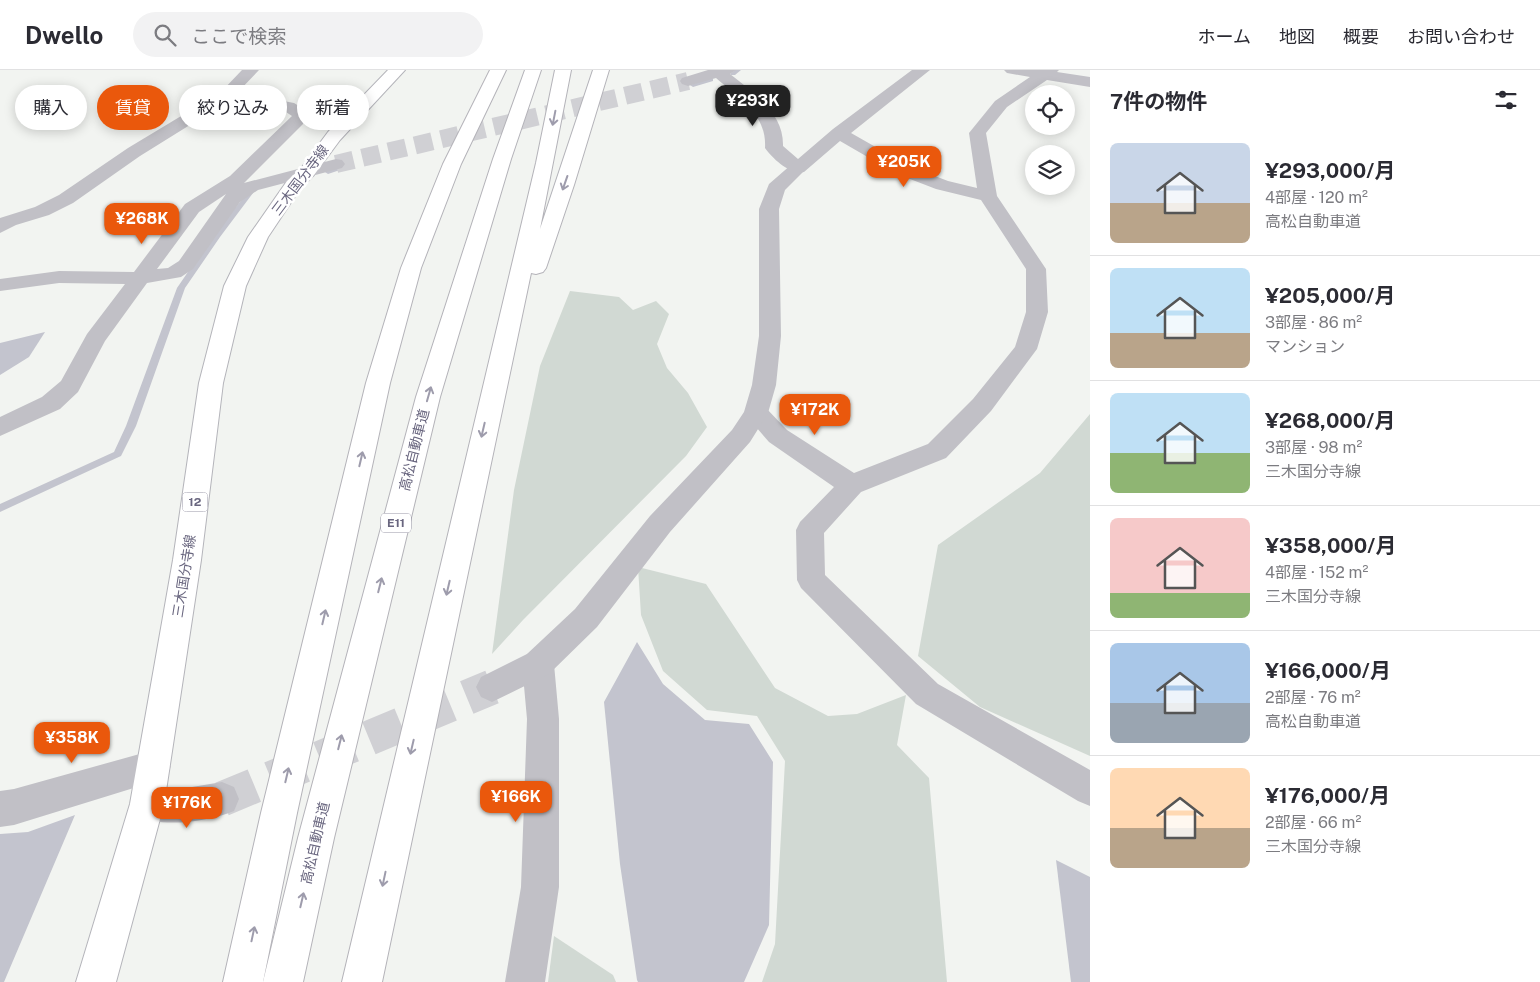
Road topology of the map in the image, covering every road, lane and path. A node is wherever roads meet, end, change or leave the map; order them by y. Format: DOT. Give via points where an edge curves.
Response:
graph roads {
  1 [pos="252,70"];
  2 [pos="396,70"];
  3 [pos="498,70"];
  4 [pos="533,70"];
  5 [pos="563,70"];
  6 [pos="601,70"];
  7 [pos="922,70"];
  8 [pos="1012,70"];
  9 [pos="721,71"];
  10 [pos="1048,72"];
  11 [pos="688,81"];
  12 [pos="1090,82"];
  13 [pos="238,85"];
  14 [pos="369,99"];
  15 [pos="297,120"];
  16 [pos="179,125"];
  17 [pos="340,130"];
  18 [pos="839,134"];
  19 [pos="336,164"];
  20 [pos="798,168"];
  21 [pos="308,170"];
  22 [pos="988,196"];
  23 [pos="0,227"];
  24 [pos="139,278"];
  25 [pos="0,285"];
  26 [pos="490,400"];
  27 [pos="756,413"];
  28 [pos="0,427"];
  29 [pos="852,485"];
  30 [pos="538,664"];
  31 [pos="492,687"];
  32 [pos="154,766"];
  33 [pos="1090,789"];
  34 [pos="222,798"];
  35 [pos="147,804"];
  36 [pos="0,809"];
  37 [pos="96,982"];
  38 [pos="244,982"];
  39 [pos="283,982"];
  40 [pos="362,982"];
  41 [pos="525,982"];
  1 -- 13 [label="street"];
  2 -- 14 [label="main road, 三木国分寺線 / 12"];
  38 -- 3 [label="main road, one-way" via="278,813 378,383 411,268 452,164"];
  39 -- 4 [label="main road, 高松自動車道 / E11, one-way" via="316,838 428,397"];
  5 -- 26 [label="main road, one-way"];
  6 -- 26 [label="main road, one-way" via="565,185"];
  7 -- 18 [label="street"];
  8 -- 10 [label="street"];
  9 -- 11 [label="street"];
  9 -- 20 [label="street" via="760,109 773,131 774,148"];
  10 -- 12 [label="street"];
  10 -- 22 [label="street" via="1001,104 977,133"];
  15 -- 24 [label="street" via="236,180 192,208"];
  16 -- 23 [label="street" via="66,199"];
  17 -- 21 [label="main road, 三木国分寺線 / 12"];
  18 -- 20 [label="street"];
  18 -- 22 [label="street" via="903,170 942,185"];
  19 -- 21 [label="street"];
  20 -- 27 [label="street" via="776,188 769,209 770,336 764,385"];
  21 -- 24 [label="street" via="251,186 233,198 186,265 174,273"];
  21 -- 32 [label="main road, 三木国分寺線 / 12" via="293,185 258,237 235,286 223,331 211,383"];
  22 -- 29 [label="street" via="1036,269 1037,312 1026,349 982,405 938,451"];
  24 -- 25 [label="street" via="59,277"];
  24 -- 28 [label="street" via="95,338 70,386 51,403"];
  26 -- 40 [label="main road, one-way"];
  27 -- 29 [label="street" via="778,436"];
  27 -- 30 [label="street" via="734,444 660,524 586,618"];
  29 -- 33 [label="street" via="810,530 811,580 927,694"];
  30 -- 31 [label="street"];
  30 -- 41 [label="street" via="543,719 540,887"];
  32 -- 35 [label="main road, 三木国分寺線 / 12"];
  32 -- 36 [label="street"];
  34 -- 35 [label="street" via="192,804"];
  35 -- 37 [label="main road, 三木国分寺線 / 12"];
}
